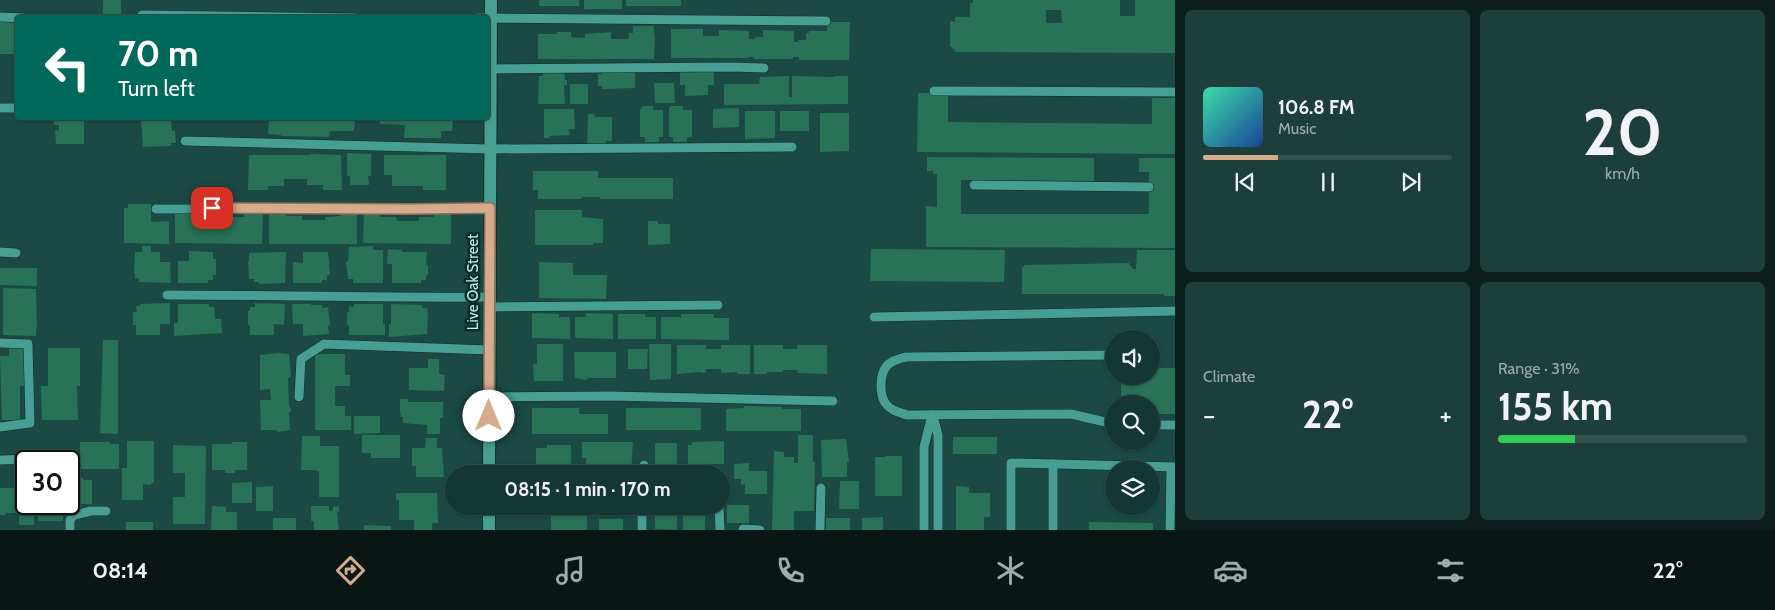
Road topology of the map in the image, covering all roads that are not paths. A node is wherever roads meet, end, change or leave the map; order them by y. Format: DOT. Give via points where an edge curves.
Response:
graph roads {
  1 [pos="490,0"];
  2 [pos="0,17"];
  3 [pos="490,17"];
  4 [pos="15,18"];
  5 [pos="826,21"];
  6 [pos="764,68"];
  7 [pos="490,69"];
  8 [pos="934,91"];
  9 [pos="1175,92"];
  10 [pos="0,108"];
  11 [pos="15,108"];
  12 [pos="490,120"];
  13 [pos="185,141"];
  14 [pos="792,147"];
  15 [pos="490,149"];
  16 [pos="974,185"];
  17 [pos="1150,187"];
  18 [pos="490,208"];
  19 [pos="156,209"];
  20 [pos="0,252"];
  21 [pos="16,253"];
  22 [pos="168,295"];
  23 [pos="490,302"];
  24 [pos="718,305"];
  25 [pos="1175,311"];
  26 [pos="874,317"];
  27 [pos="0,343"];
  28 [pos="489,350"];
  29 [pos="1105,355"];
  30 [pos="299,397"];
  31 [pos="489,397"];
  32 [pos="833,401"];
  33 [pos="932,415"];
  34 [pos="1105,422"];
  35 [pos="1160,425"];
  36 [pos="1175,425"];
  37 [pos="0,427"];
  38 [pos="0,460"];
  39 [pos="15,460"];
  40 [pos="1053,464"];
  41 [pos="489,465"];
  42 [pos="1173,467"];
  43 [pos="821,488"];
  44 [pos="106,511"];
  45 [pos="489,515"];
  46 [pos="642,515"];
  47 [pos="719,515"];
  48 [pos="70,530"];
  49 [pos="489,530"];
  50 [pos="642,530"];
  51 [pos="720,530"];
  52 [pos="743,530"];
  53 [pos="760,530"];
  54 [pos="820,530"];
  55 [pos="924,530"];
  56 [pos="938,530"];
  57 [pos="1011,530"];
  58 [pos="1053,530"];
  59 [pos="1170,530"];
  1 -- 3 [label="street, Live Oak Street"];
  2 -- 4 [label="lane"];
  3 -- 5 [label="lane"];
  6 -- 7 [label="lane"];
  8 -- 9 [label="lane"];
  10 -- 11 [label="lane"];
  12 -- 15 [label="street, Live Oak Street"];
  13 -- 15 [label="lane"];
  14 -- 15 [label="lane"];
  15 -- 18 [label="street, Live Oak Street"];
  16 -- 17 [label="lane"];
  18 -- 19 [label="lane"];
  18 -- 23 [label="street, Live Oak Street"];
  20 -- 21 [label="lane"];
  22 -- 23 [label="lane"];
  23 -- 24 [label="lane"];
  23 -- 28 [label="street, Live Oak Street"];
  25 -- 26 [label="lane"];
  27 -- 37 [label="lane" via="28,344 30,423"];
  28 -- 30 [label="lane" via="324,344 301,360"];
  28 -- 31 [label="street, Live Oak Street"];
  29 -- 33 [label="lane" via="906,357 886,366 881,375 881,387 887,405 907,415"];
  31 -- 32 [label="lane"];
  31 -- 41 [label="street, Live Oak Street"];
  33 -- 34 [label="lane" via="1071,414"];
  33 -- 55 [label="lane" via="924,447"];
  33 -- 56 [label="lane" via="938,435"];
  35 -- 36 [label="lane"];
  38 -- 39 [label="lane"];
  40 -- 42 [label="lane"];
  40 -- 57 [label="lane" via="1011,463"];
  40 -- 58 [label="lane"];
  42 -- 59 [label="lane"];
  43 -- 54 [label="lane"];
  44 -- 48 [label="lane" via="74,515 70,520"];
  45 -- 49 [label="street"];
  46 -- 50 [label="lane"];
  47 -- 51 [label="lane"];
  52 -- 53 [label="lane"];
}
